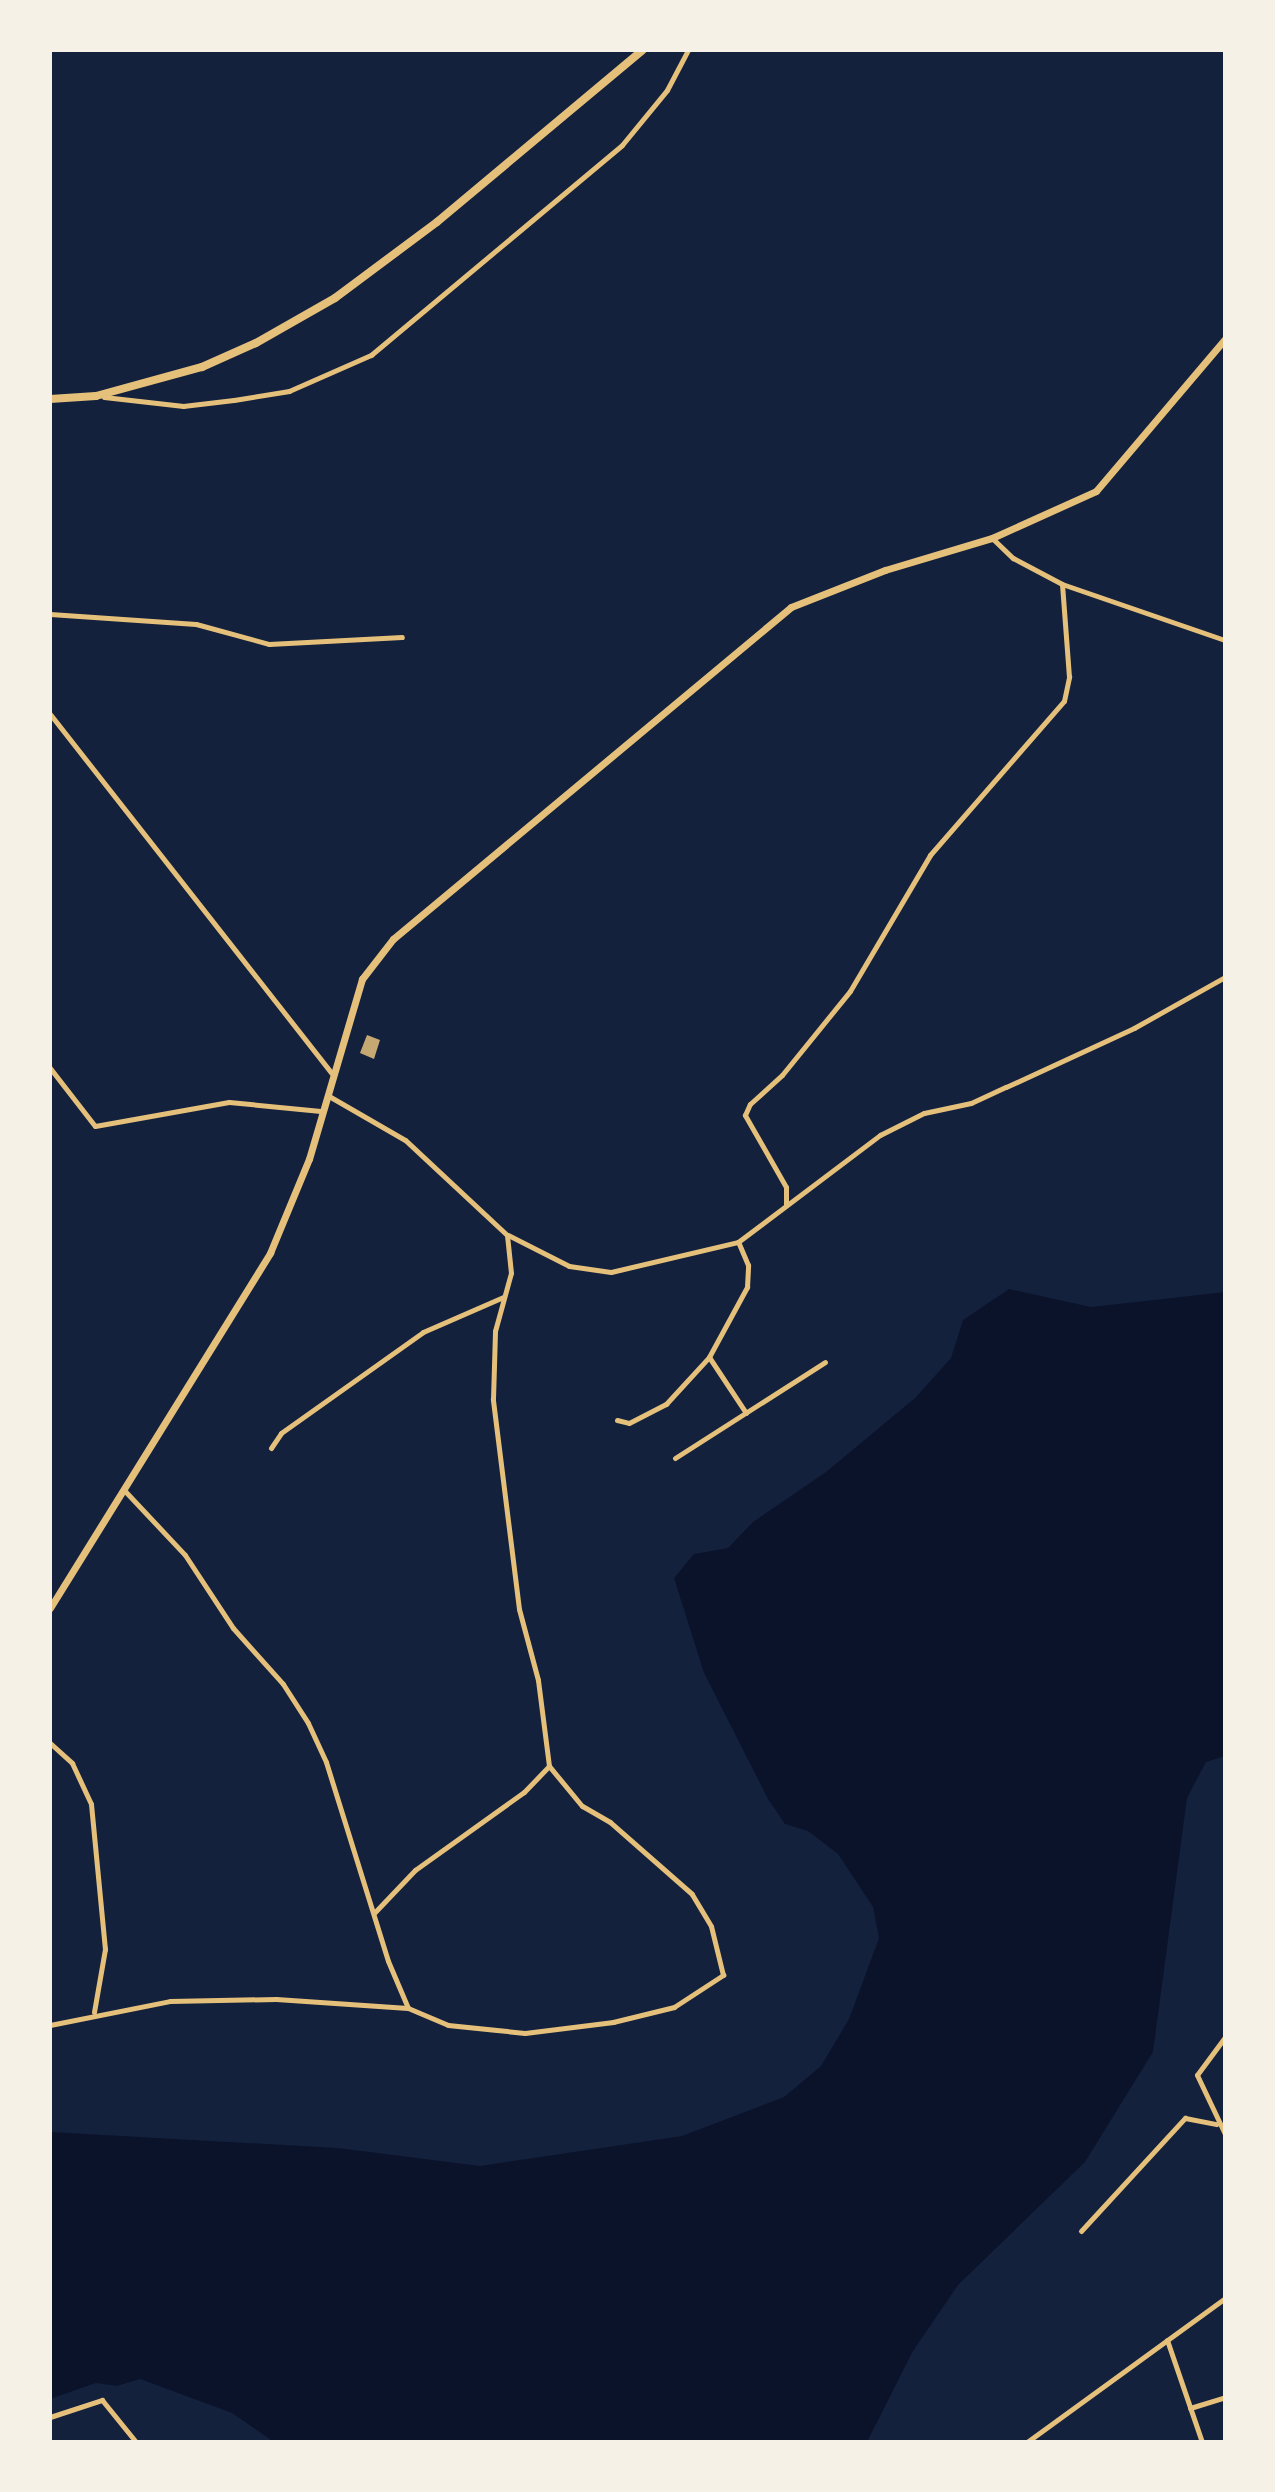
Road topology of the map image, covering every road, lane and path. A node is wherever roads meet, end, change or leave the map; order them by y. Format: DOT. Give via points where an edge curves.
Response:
graph roads {
  1 [pos="643,50"];
  2 [pos="688,50"];
  3 [pos="1225,339"];
  4 [pos="96,396"];
  5 [pos="50,399"];
  6 [pos="992,538"];
  7 [pos="1062,584"];
  8 [pos="50,614"];
  9 [pos="402,637"];
  10 [pos="1225,640"];
  11 [pos="50,714"];
  12 [pos="1225,977"];
  13 [pos="50,1068"];
  14 [pos="331,1073"];
  15 [pos="326,1095"];
  16 [pos="321,1111"];
  17 [pos="786,1205"];
  18 [pos="507,1235"];
  19 [pos="738,1242"];
  20 [pos="504,1297"];
  21 [pos="709,1357"];
  22 [pos="825,1362"];
  23 [pos="746,1413"];
  24 [pos="617,1420"];
  25 [pos="271,1448"];
  26 [pos="675,1458"];
  27 [pos="124,1490"];
  28 [pos="50,1608"];
  29 [pos="50,1743"];
  30 [pos="549,1766"];
  31 [pos="375,1912"];
  32 [pos="408,2008"];
  33 [pos="94,2012"];
  34 [pos="50,2025"];
  35 [pos="1225,2037"];
  36 [pos="1216,2124"];
  37 [pos="1225,2134"];
  38 [pos="1081,2231"];
  39 [pos="1225,2298"];
  40 [pos="1167,2340"];
  41 [pos="1225,2397"];
  42 [pos="1190,2408"];
  43 [pos="50,2417"];
  44 [pos="136,2442"];
  45 [pos="1027,2442"];
  46 [pos="1202,2442"];
  1 -- 4 [label="main road" via="437,222 335,298 202,367"];
  2 -- 4 [label="street" via="667,90 622,145 371,355 289,391 234,400 183,406"];
  3 -- 6 [label="street" via="1096,491"];
  4 -- 5 [label="main road"];
  6 -- 7 [label="street" via="1013,558"];
  6 -- 14 [label="street" via="825,593 762,628 393,939 362,979"];
  7 -- 10 [label="street"];
  7 -- 17 [label="street" via="1069,677 1064,701 930,855 850,991 745,1115 786,1187"];
  8 -- 9 [label="street" via="196,624 269,644"];
  11 -- 14 [label="street"];
  12 -- 17 [label="street" via="1134,1028 1006,1087 895,1125"];
  13 -- 16 [label="street" via="95,1126 229,1102"];
  14 -- 15 [label="street"];
  15 -- 16 [label="street"];
  15 -- 18 [label="street" via="405,1140"];
  16 -- 27 [label="street" via="295,1202 270,1253"];
  17 -- 19 [label="street"];
  18 -- 19 [label="street" via="569,1266 611,1272"];
  18 -- 20 [label="street" via="511,1273"];
  19 -- 21 [label="street" via="748,1265 747,1287"];
  20 -- 25 [label="street" via="423,1332 281,1433"];
  20 -- 30 [label="street" via="492,1359 493,1399 519,1609 538,1680"];
  21 -- 23 [label="street"];
  21 -- 24 [label="street" via="666,1404 629,1423"];
  22 -- 23 [label="street"];
  23 -- 26 [label="street"];
  27 -- 28 [label="street"];
  27 -- 31 [label="street" via="185,1555 233,1628 283,1684 308,1723"];
  29 -- 33 [label="street" via="72,1763 91,1804 105,1949"];
  30 -- 31 [label="street" via="524,1792 415,1870"];
  30 -- 32 [label="street" via="582,1806 610,1822 692,1894 711,1926 723,1975 674,2007 613,2022 525,2033 448,2025"];
  31 -- 32 [label="street"];
  32 -- 33 [label="street" via="276,1999 170,2001"];
  33 -- 34 [label="street"];
  35 -- 36 [label="street" via="1197,2075"];
  36 -- 37 [label="street"];
  36 -- 38 [label="street" via="1185,2118"];
  39 -- 40 [label="street"];
  40 -- 42 [label="street"];
  40 -- 45 [label="street"];
  41 -- 42 [label="street"];
  42 -- 46 [label="street"];
  43 -- 44 [label="street" via="102,2400"];
}
